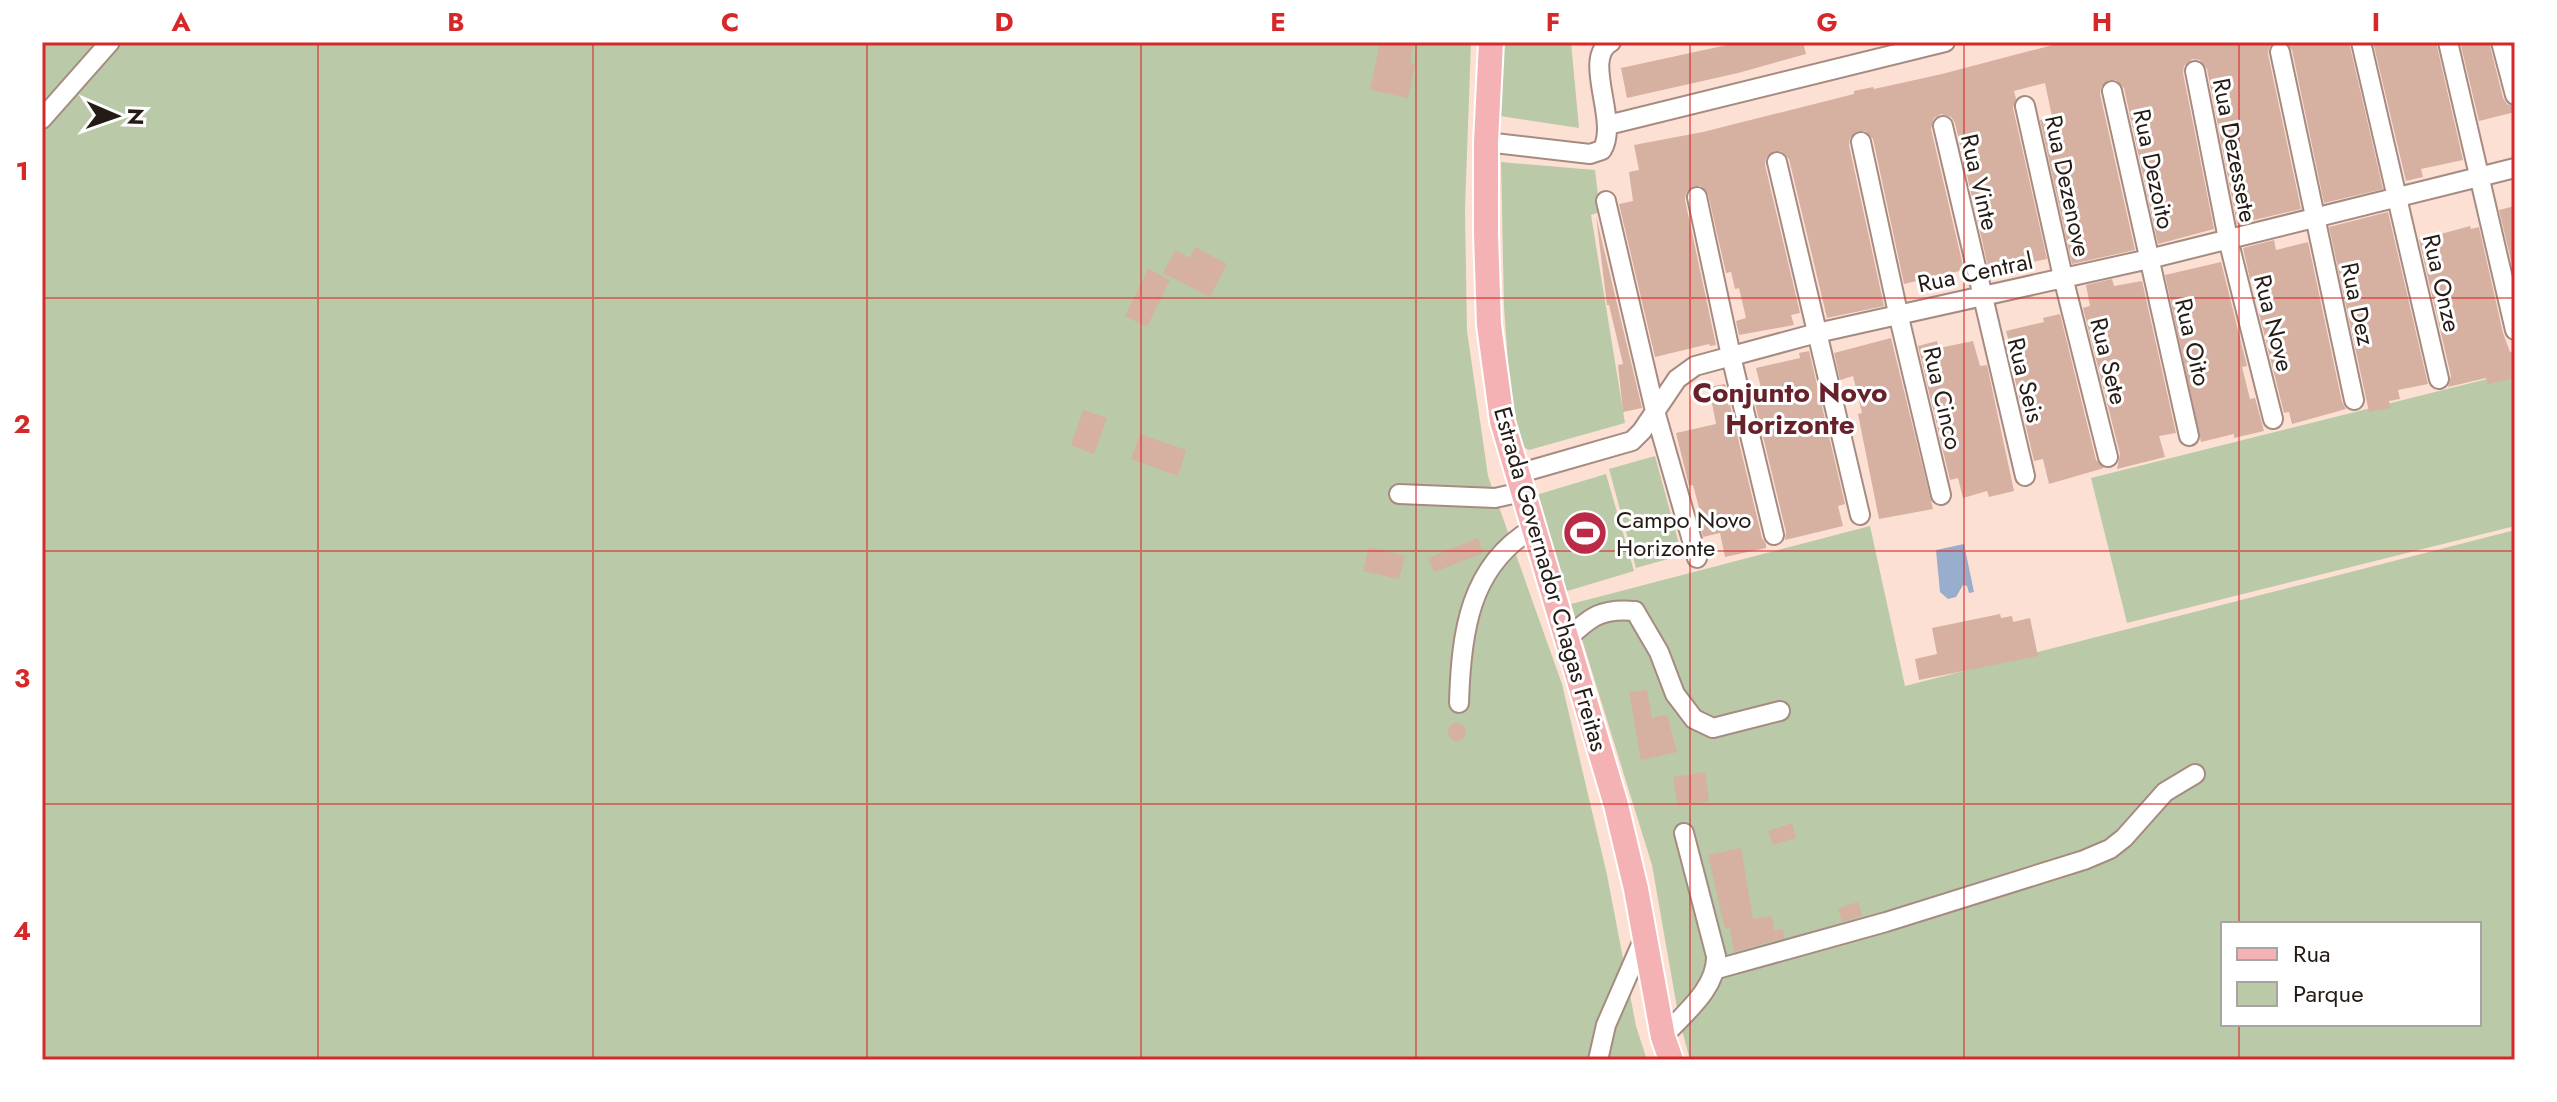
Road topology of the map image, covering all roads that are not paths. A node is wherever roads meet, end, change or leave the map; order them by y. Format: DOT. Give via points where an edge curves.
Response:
graph roads {
  1 [pos="110,42"];
  2 [pos="1491,42"];
  3 [pos="1611,42"];
  4 [pos="1945,42"];
  5 [pos="2361,42"];
  6 [pos="2448,42"];
  7 [pos="2501,42"];
  8 [pos="1894,48"];
  9 [pos="2280,52"];
  10 [pos="2195,71"];
  11 [pos="2112,91"];
  12 [pos="2515,95"];
  13 [pos="2025,106"];
  14 [pos="42,119"];
  15 [pos="1608,125"];
  16 [pos="1943,126"];
  17 [pos="1486,142"];
  18 [pos="1861,142"];
  19 [pos="1777,162"];
  20 [pos="2515,168"];
  21 [pos="2485,175"];
  22 [pos="1697,197"];
  23 [pos="2397,198"];
  24 [pos="1606,201"];
  25 [pos="2314,219"];
  26 [pos="2228,239"];
  27 [pos="2149,259"];
  28 [pos="2063,277"];
  29 [pos="1981,296"];
  30 [pos="1898,313"];
  31 [pos="2515,330"];
  32 [pos="1817,333"];
  33 [pos="1731,356"];
  34 [pos="2439,379"];
  35 [pos="2354,400"];
  36 [pos="1655,411"];
  37 [pos="2273,419"];
  38 [pos="2189,436"];
  39 [pos="2108,457"];
  40 [pos="2025,476"];
  41 [pos="1520,483"];
  42 [pos="1399,494"];
  43 [pos="1941,495"];
  44 [pos="1860,515"];
  45 [pos="1534,528"];
  46 [pos="1774,535"];
  47 [pos="1697,558"];
  48 [pos="1567,639"];
  49 [pos="1459,703"];
  50 [pos="1780,711"];
  51 [pos="2195,774"];
  52 [pos="1684,833"];
  53 [pos="1644,938"];
  54 [pos="1717,969"];
  55 [pos="1667,1049"];
  56 [pos="1598,1060"];
  1 -- 14 [label="street"];
  2 -- 17 [label="main road, Estrada Governador Chagas Freitas"];
  3 -- 15 [label="street" via="1601,51 1599,69"];
  4 -- 8 [label="street"];
  5 -- 23 [label="street, Rua Onze"];
  6 -- 21 [label="street"];
  7 -- 12 [label="street"];
  8 -- 15 [label="street"];
  9 -- 25 [label="street, Rua Dez"];
  10 -- 26 [label="street, Rua Dezessete"];
  11 -- 27 [label="street, Rua Dezoito"];
  13 -- 28 [label="street, Rua Dezenove"];
  15 -- 17 [label="street" via="1604,147 1590,154"];
  16 -- 29 [label="street, Rua Vinte"];
  17 -- 41 [label="main road, Estrada Governador Chagas Freitas" via="1489,325 1502,421"];
  18 -- 30 [label="street, Rua Cinco"];
  19 -- 32 [label="street"];
  20 -- 21 [label="street, Rua Central"];
  21 -- 23 [label="street, Rua Central"];
  21 -- 31 [label="street"];
  22 -- 33 [label="street"];
  23 -- 25 [label="street, Rua Central"];
  23 -- 34 [label="street, Rua Onze"];
  24 -- 36 [label="street"];
  25 -- 26 [label="street, Rua Central"];
  25 -- 35 [label="street, Rua Dez"];
  26 -- 27 [label="street, Rua Central"];
  26 -- 37 [label="street, Rua Nove"];
  27 -- 28 [label="street, Rua Central"];
  27 -- 38 [label="street, Rua Oito"];
  28 -- 29 [label="street, Rua Central"];
  28 -- 39 [label="street, Rua Sete"];
  29 -- 30 [label="street, Rua Central"];
  29 -- 40 [label="street, Rua Seis"];
  30 -- 32 [label="street, Rua Central"];
  30 -- 43 [label="street, Rua Cinco"];
  32 -- 33 [label="street, Rua Central"];
  32 -- 44 [label="street"];
  33 -- 36 [label="street, Rua Central" via="1687,370"];
  33 -- 46 [label="street"];
  36 -- 41 [label="street, Rua Central" via="1626,444"];
  36 -- 47 [label="street"];
  41 -- 42 [label="street, Rua Central" via="1495,498"];
  41 -- 45 [label="main road, Estrada Governador Chagas Freitas"];
  45 -- 48 [label="main road, Estrada Governador Chagas Freitas"];
  45 -- 49 [label="street" via="1504,549 1476,592 1465,636"];
  48 -- 50 [label="street" via="1587,620 1612,608 1635,611 1675,694 1694,719 1713,728"];
  48 -- 53 [label="main road, Estrada Governador Chagas Freitas" via="1616,805"];
  51 -- 54 [label="street" via="2165,792 2110,849 2084,860"];
  52 -- 54 [label="street"];
  53 -- 55 [label="main road, Estrada Governador Chagas Freitas"];
  53 -- 56 [label="street" via="1606,1025"];
  54 -- 55 [label="street"];
}
